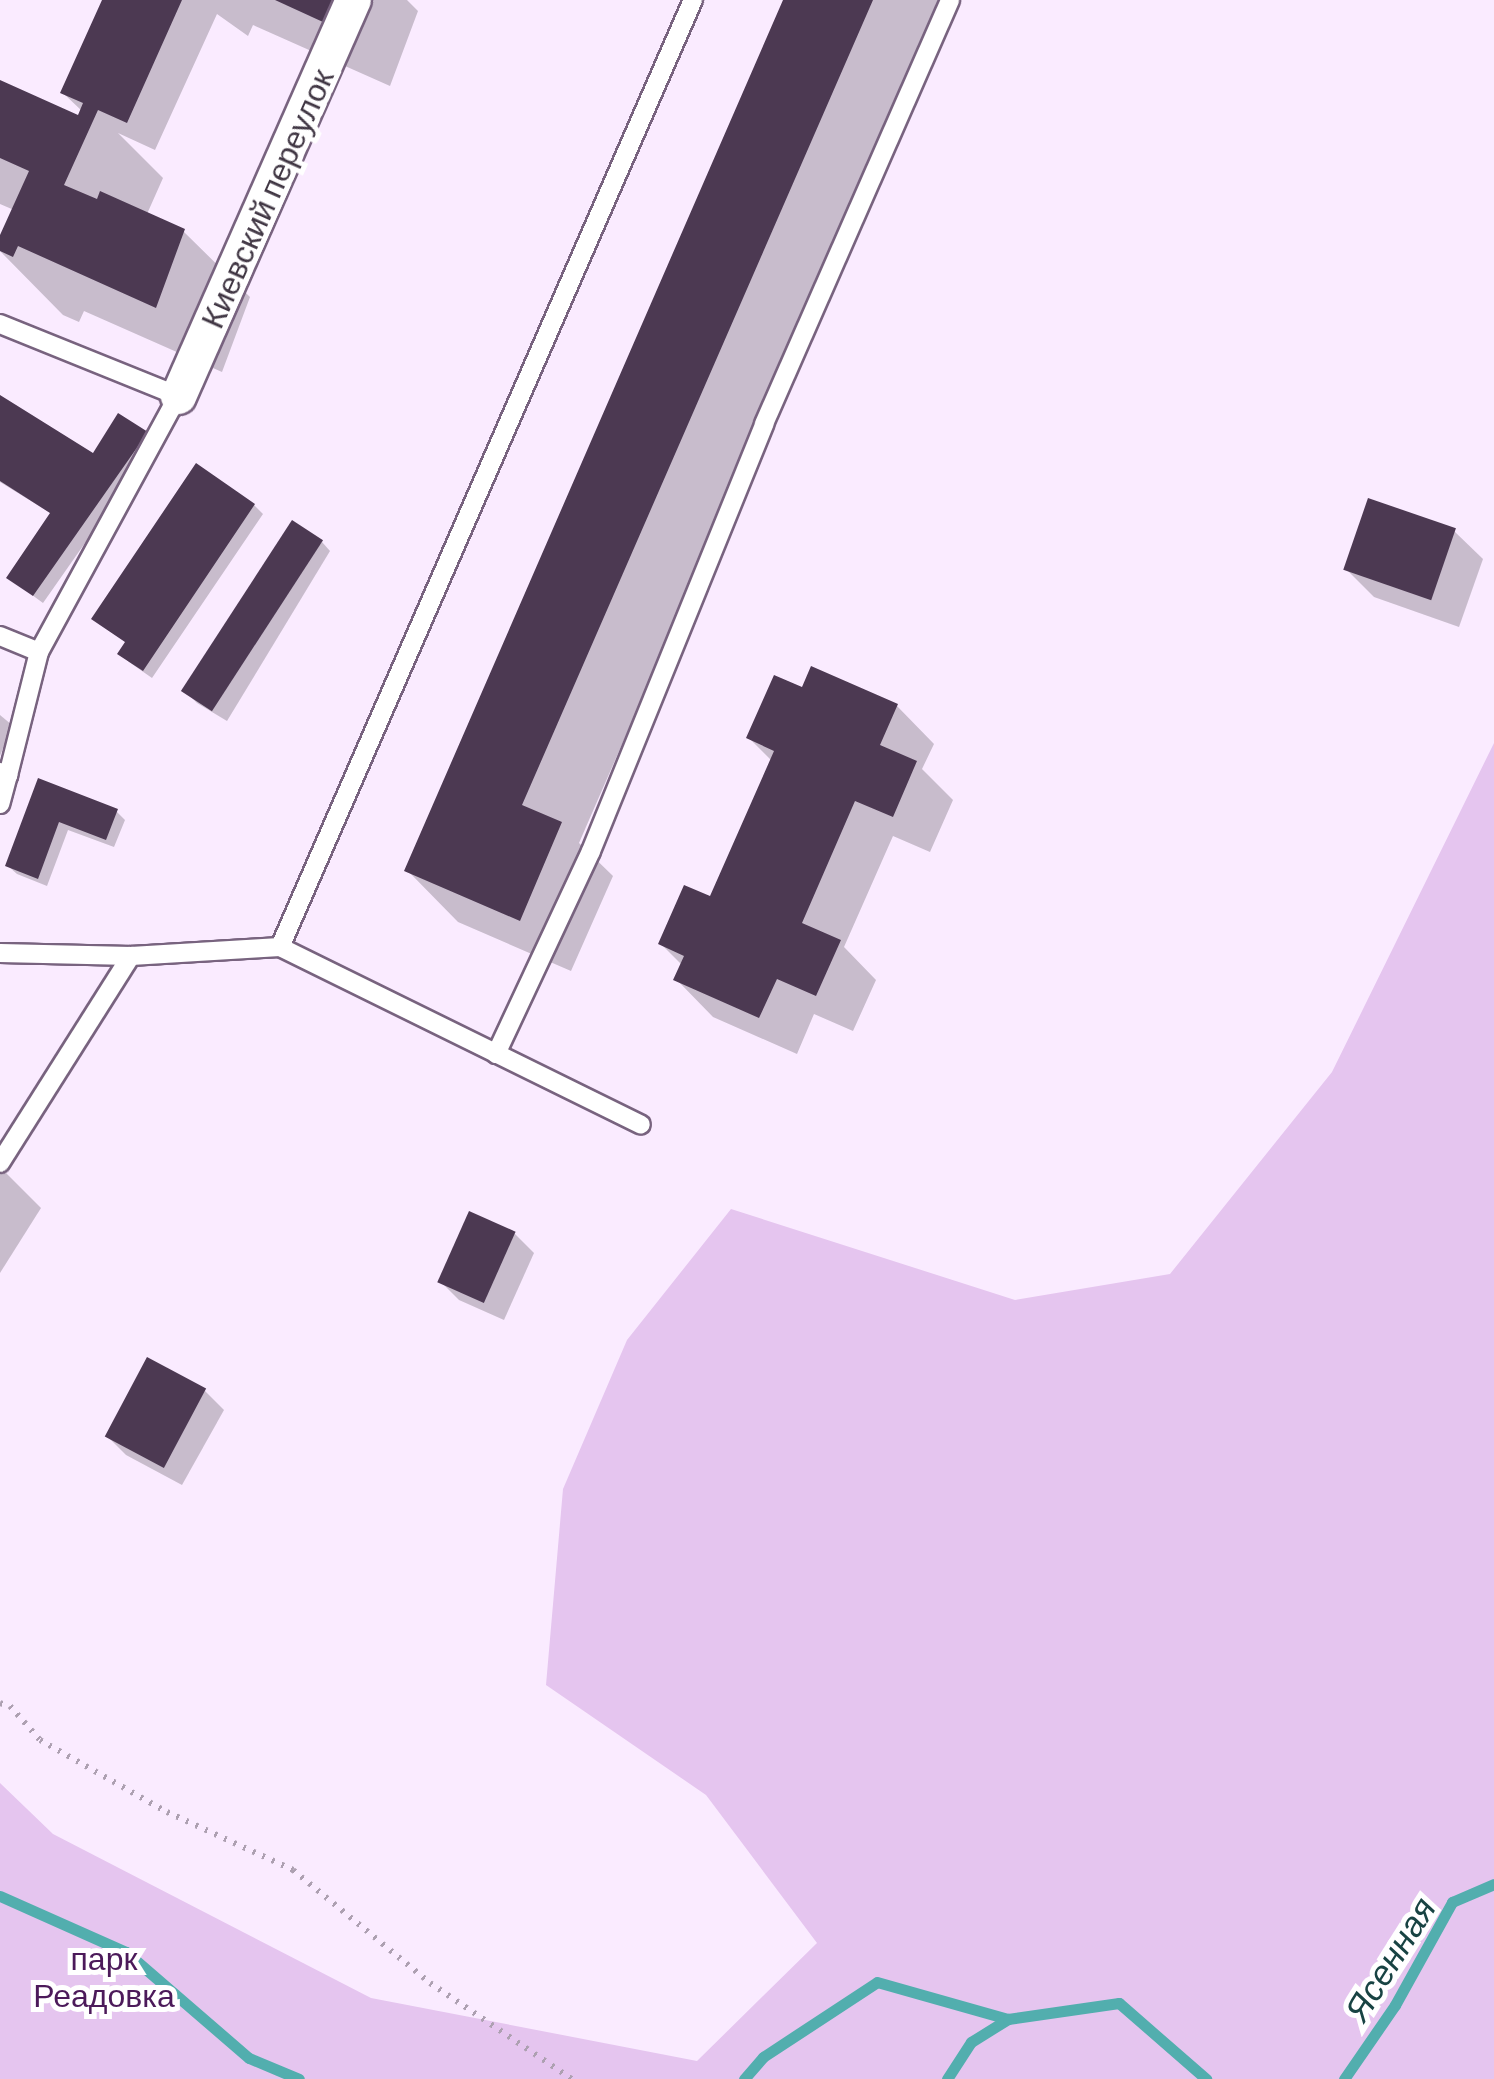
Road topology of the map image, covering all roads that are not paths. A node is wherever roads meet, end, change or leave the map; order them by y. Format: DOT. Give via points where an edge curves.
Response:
graph roads {
  1 [pos="353,0"];
  2 [pos="692,0"];
  3 [pos="950,0"];
  4 [pos="0,324"];
  5 [pos="178,396"];
  6 [pos="0,636"];
  7 [pos="39,652"];
  8 [pos="4,774"];
  9 [pos="0,804"];
  10 [pos="280,947"];
  11 [pos="0,952"];
  12 [pos="131,956"];
  13 [pos="496,1054"];
  14 [pos="641,1125"];
  15 [pos="0,1163"];
  1 -- 5 [label="street, Киевский переулок"];
  2 -- 10 [label="lane"];
  3 -- 13 [label="lane" via="764,424 591,851"];
  4 -- 5 [label="lane"];
  5 -- 7 [label="lane"];
  6 -- 7 [label="lane"];
  7 -- 8 [label="lane"];
  8 -- 9 [label="lane"];
  10 -- 12 [label="lane"];
  10 -- 13 [label="lane"];
  11 -- 12 [label="lane"];
  12 -- 15 [label="lane"];
  13 -- 14 [label="lane"];
}
